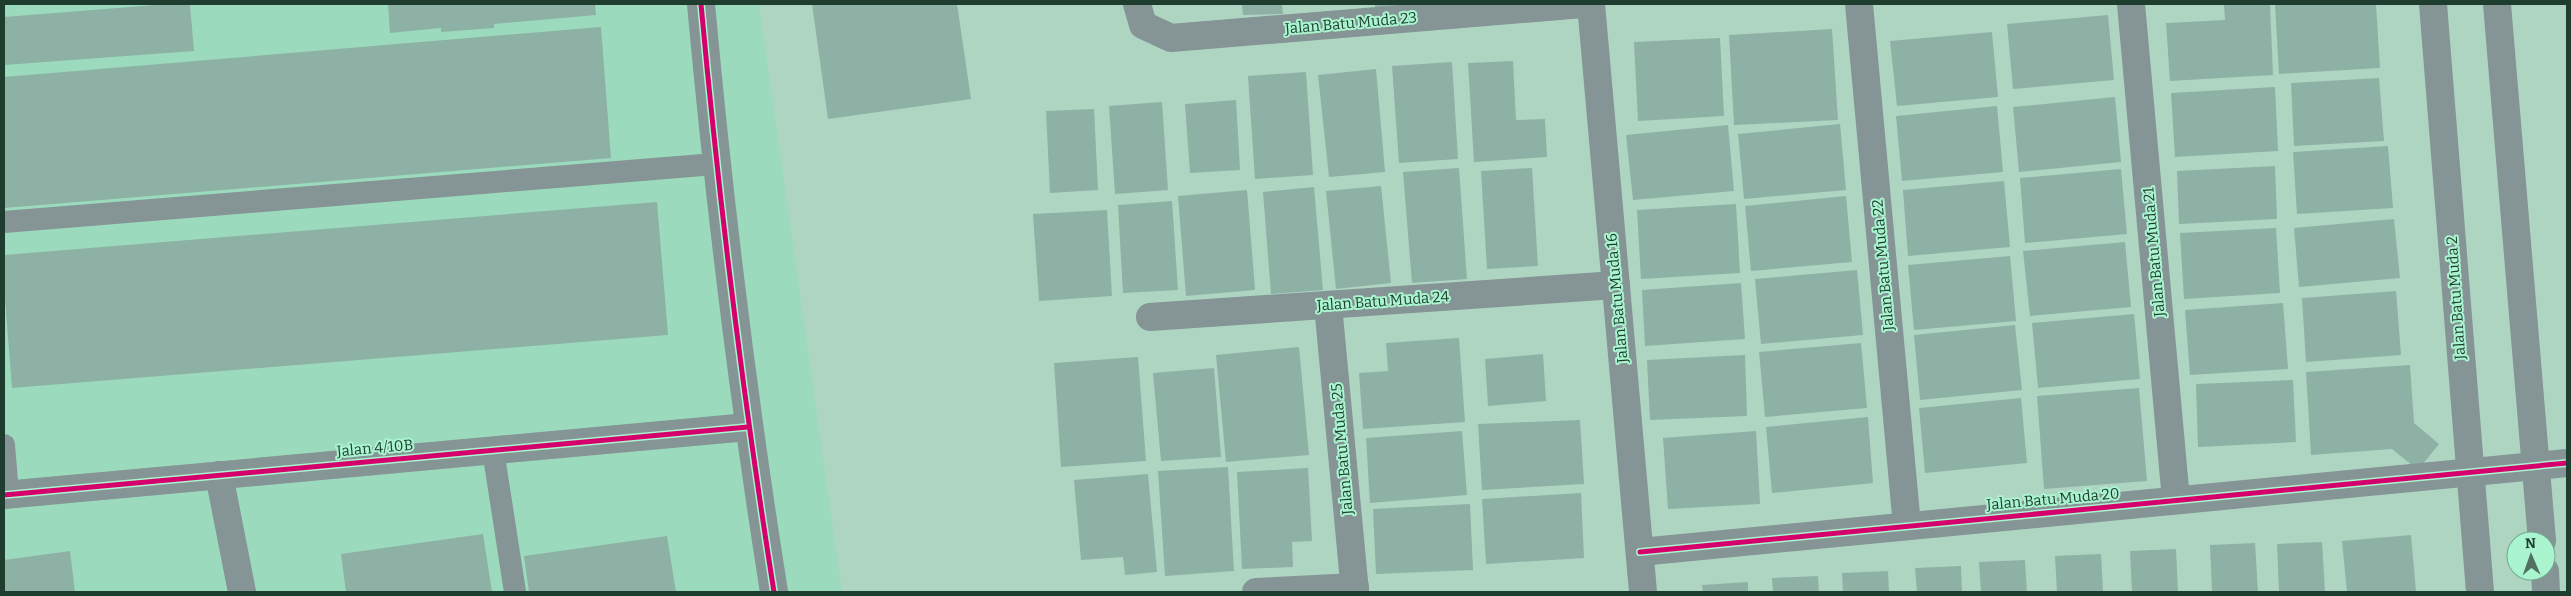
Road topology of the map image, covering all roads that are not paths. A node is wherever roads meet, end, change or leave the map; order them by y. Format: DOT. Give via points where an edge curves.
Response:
graph roads {
  1 [pos="701,4"];
  2 [pos="1137,4"];
  3 [pos="1583,4"];
  4 [pos="1591,4"];
  5 [pos="1859,4"];
  6 [pos="2131,4"];
  7 [pos="2432,4"];
  8 [pos="2497,4"];
  9 [pos="715,164"];
  10 [pos="4,222"];
  11 [pos="1616,285"];
  12 [pos="1328,305"];
  13 [pos="1150,317"];
  14 [pos="748,427"];
  15 [pos="4,445"];
  16 [pos="493,450"];
  17 [pos="2567,463"];
  18 [pos="2536,466"];
  19 [pos="2469,472"];
  20 [pos="219,475"];
  21 [pos="6,494"];
  22 [pos="2176,500"];
  23 [pos="1907,526"];
  24 [pos="2541,531"];
  25 [pos="1640,552"];
  26 [pos="1355,590"];
  27 [pos="242,592"];
  28 [pos="515,592"];
  29 [pos="774,592"];
  30 [pos="1256,592"];
  31 [pos="1643,592"];
  32 [pos="2480,592"];
  1 -- 9 [label="street"];
  2 -- 3 [label="street, Jalan Batu Muda 23" via="1143,25 1171,38"];
  4 -- 11 [label="street, Jalan Batu Muda 16"];
  5 -- 23 [label="street, Jalan Batu Muda 22"];
  6 -- 22 [label="street, Jalan Batu Muda 21"];
  7 -- 19 [label="street, Jalan Batu Muda 2"];
  8 -- 18 [label="street"];
  9 -- 10 [label="lane"];
  9 -- 14 [label="street"];
  11 -- 12 [label="street, Jalan Batu Muda 24"];
  11 -- 25 [label="street, Jalan Batu Muda 16"];
  12 -- 13 [label="street, Jalan Batu Muda 24"];
  12 -- 26 [label="street, Jalan Batu Muda 25"];
  14 -- 16 [label="street, Jalan 4/10B"];
  14 -- 29 [label="street"];
  15 -- 21 [label="lane"];
  16 -- 20 [label="street, Jalan 4/10B"];
  16 -- 28 [label="lane"];
  17 -- 18 [label="street, Jalan Batu Muda 20"];
  18 -- 19 [label="street, Jalan Batu Muda 20"];
  18 -- 24 [label="street"];
  19 -- 22 [label="street, Jalan Batu Muda 20"];
  19 -- 32 [label="street, Jalan Batu Muda 2"];
  20 -- 21 [label="street, Jalan 4/10B"];
  20 -- 27 [label="street"];
  22 -- 23 [label="street, Jalan Batu Muda 20"];
  23 -- 25 [label="street, Jalan Batu Muda 20"];
  25 -- 31 [label="street, Jalan Batu Muda 16"];
  26 -- 30 [label="street"];
}
